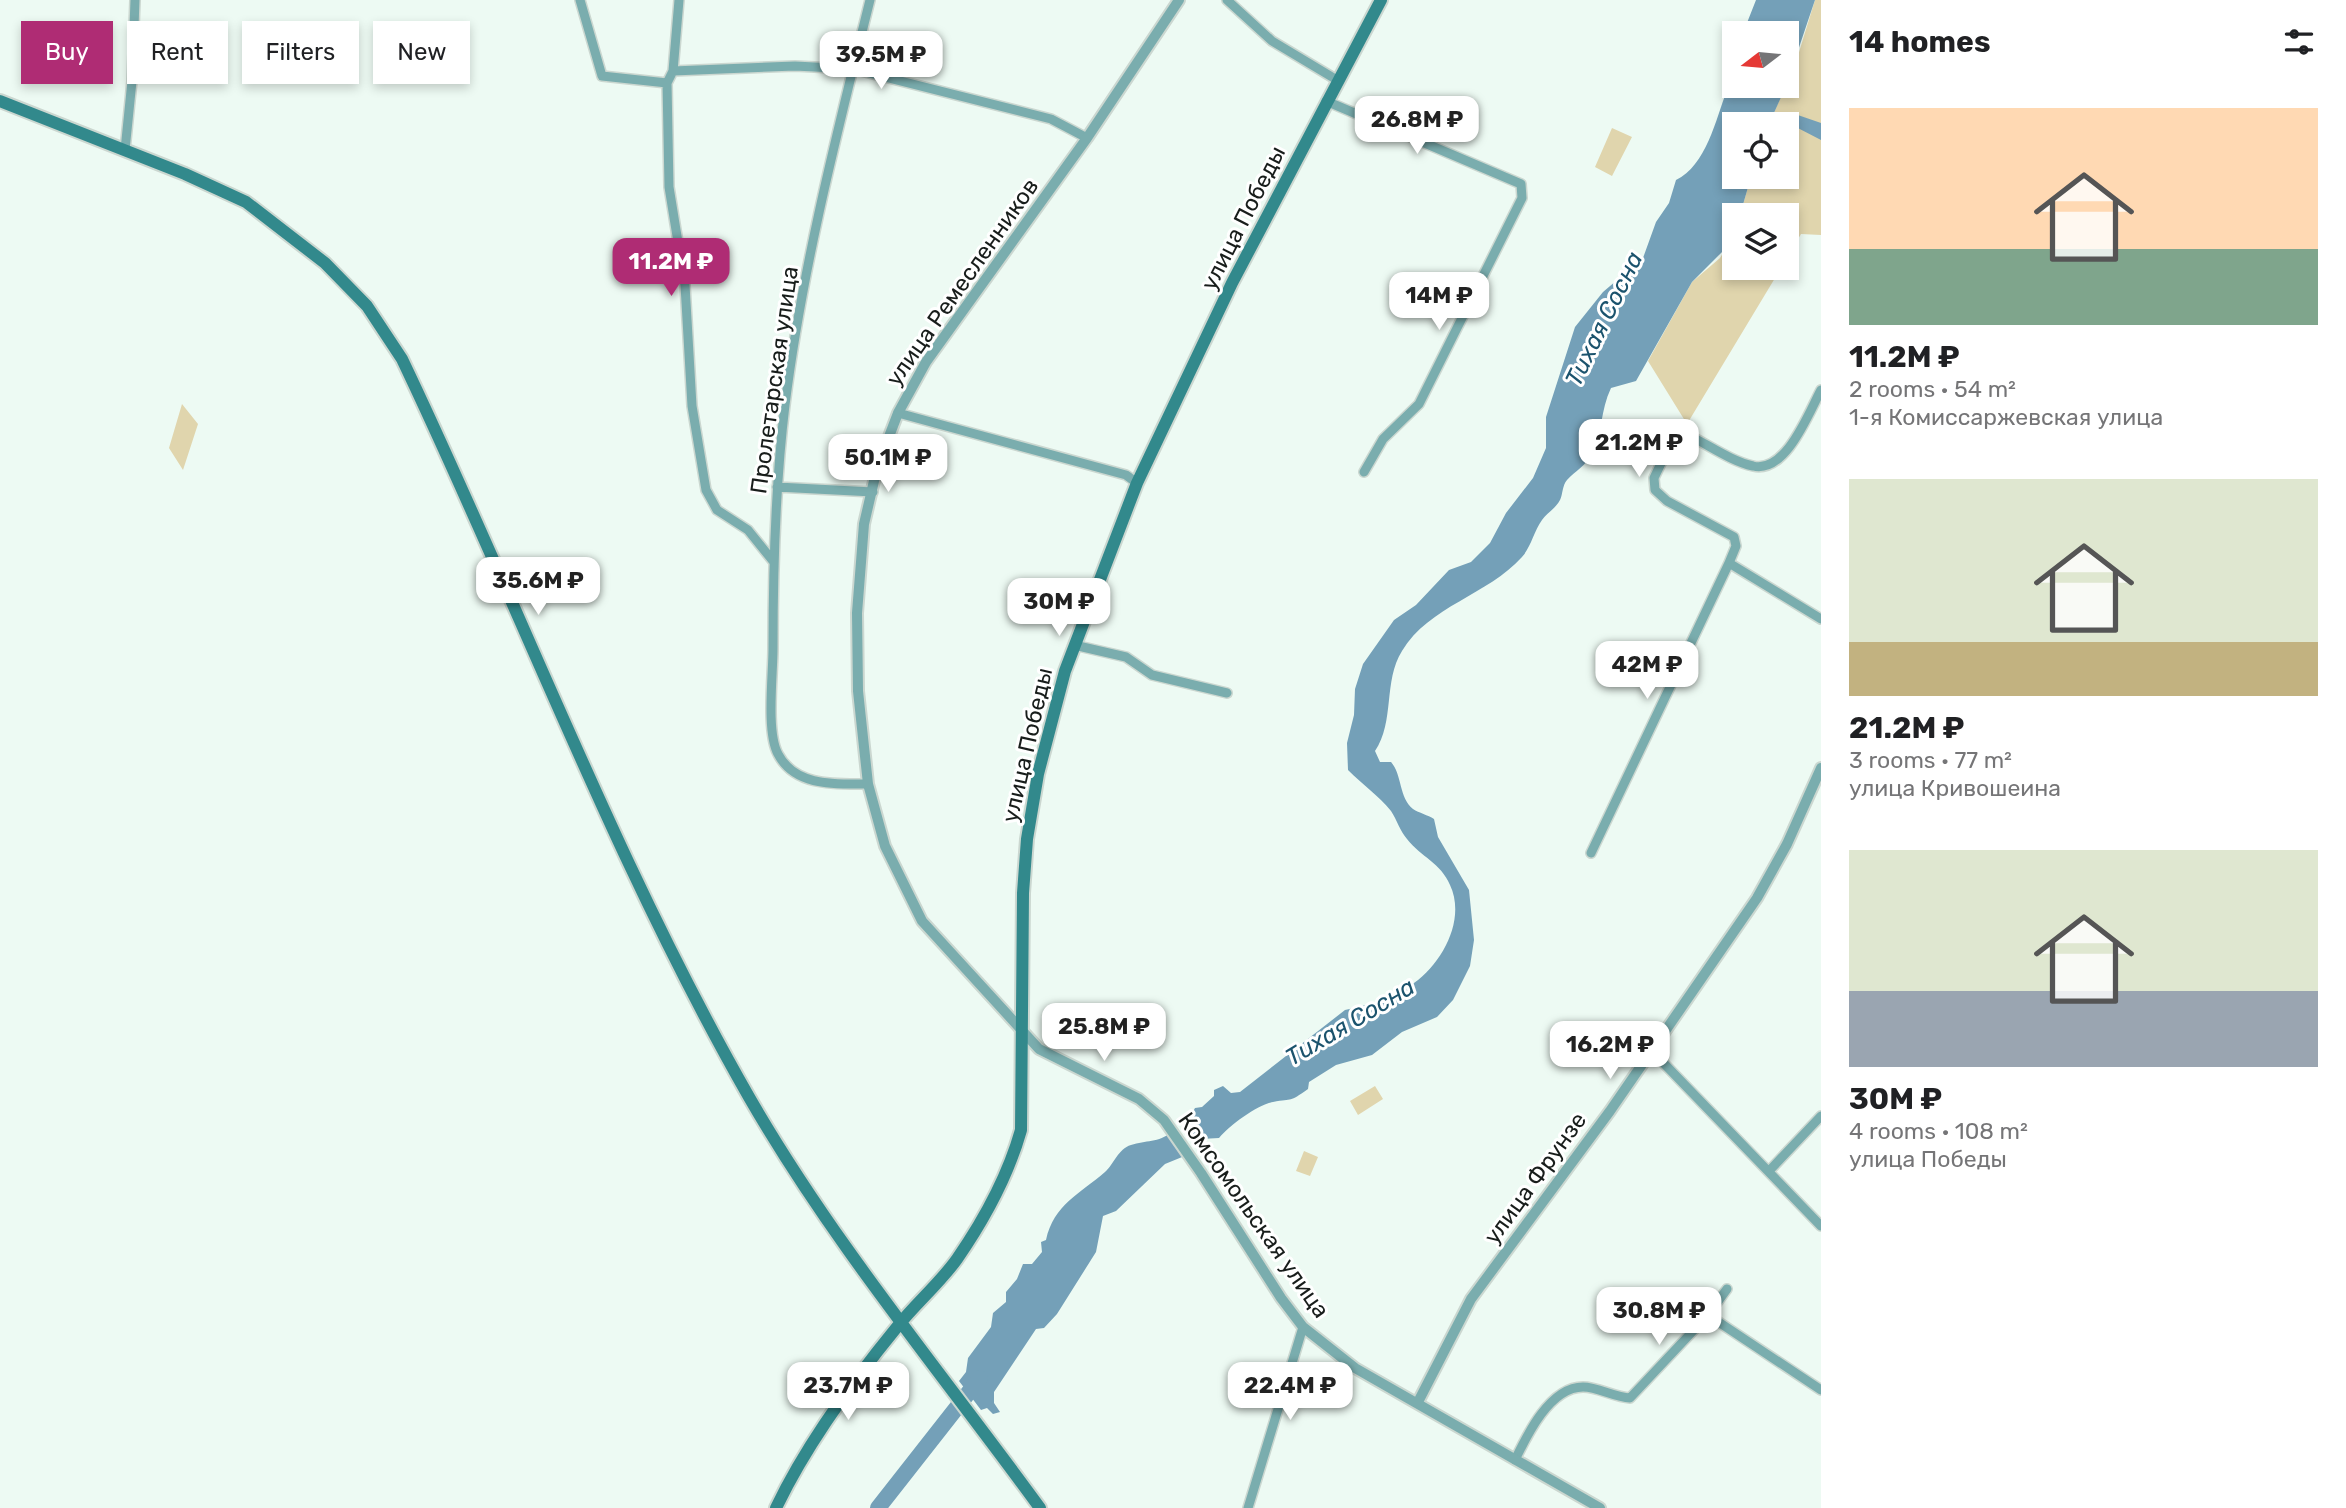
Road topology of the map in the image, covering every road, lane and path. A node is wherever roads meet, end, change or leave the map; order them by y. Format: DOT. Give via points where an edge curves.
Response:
graph roads {
  1 [pos="135,0"];
  2 [pos="580,0"];
  3 [pos="679,0"];
  4 [pos="870,0"];
  5 [pos="1179,0"];
  6 [pos="1227,0"];
  7 [pos="1381,0"];
  8 [pos="853,69"];
  9 [pos="673,71"];
  10 [pos="1337,80"];
  11 [pos="667,83"];
  12 [pos="1326,101"];
  13 [pos="0,102"];
  14 [pos="1087,138"];
  15 [pos="125,150"];
  16 [pos="1821,390"];
  17 [pos="898,413"];
  18 [pos="1364,472"];
  19 [pos="1137,483"];
  20 [pos="777,487"];
  21 [pos="873,492"];
  22 [pos="773,561"];
  23 [pos="1729,563"];
  24 [pos="1821,619"];
  25 [pos="1074,645"];
  26 [pos="1227,694"];
  27 [pos="1821,768"];
  28 [pos="868,784"];
  29 [pos="1591,853"];
  30 [pos="1021,1031"];
  31 [pos="1650,1049"];
  32 [pos="1821,1116"];
  33 [pos="1770,1170"];
  34 [pos="1821,1226"];
  35 [pos="1727,1289"];
  36 [pos="1708,1315"];
  37 [pos="899,1324"];
  38 [pos="1303,1327"];
  39 [pos="1821,1390"];
  40 [pos="1418,1402"];
  41 [pos="1515,1460"];
  42 [pos="776,1508"];
  43 [pos="1040,1508"];
  44 [pos="1248,1508"];
  45 [pos="1600,1508"];
  1 -- 15 [label="street"];
  2 -- 11 [label="street" via="602,76"];
  3 -- 9 [label="street"];
  4 -- 8 [label="street, Пролетарская улица"];
  5 -- 14 [label="street, улица Ремесленников"];
  6 -- 10 [label="street" via="1272,41"];
  7 -- 10 [label="main road, улица Победы"];
  8 -- 9 [label="street" via="795,66"];
  8 -- 14 [label="street" via="1051,119"];
  8 -- 20 [label="street, Пролетарская улица" via="809,262 785,404"];
  9 -- 11 [label="street"];
  10 -- 12 [label="main road, улица Победы"];
  11 -- 22 [label="street" via="669,187 685,285 692,406 706,490 717,510 748,530"];
  12 -- 18 [label="street" via="1521,184 1522,198 1419,404 1383,439"];
  12 -- 19 [label="main road, улица Победы" via="1232,283"];
  13 -- 15 [label="main road"];
  14 -- 17 [label="street, улица Ремесленников" via="926,362"];
  15 -- 37 [label="main road" via="246,202 325,263 367,306 402,359 621,844 698,1003 750,1099"];
  16 -- 23 [label="street" via="1793,442 1768,465 1754,467 1684,433 1675,434 1667,446 1654,478 1655,490 1734,537 1736,546"];
  17 -- 19 [label="street" via="1126,475"];
  17 -- 21 [label="street, улица Ремесленников"];
  19 -- 25 [label="main road, улица Победы"];
  20 -- 21 [label="street"];
  20 -- 22 [label="street, Пролетарская улица"];
  21 -- 28 [label="street, улица Ремесленников" via="864,524 857,613 858,691"];
  22 -- 28 [label="street, Пролетарская улица" via="771,710 777,752 789,770 813,782"];
  23 -- 24 [label="street"];
  23 -- 29 [label="street"];
  25 -- 26 [label="street" via="1126,657 1152,676"];
  25 -- 30 [label="main road, улица Победы" via="1052,715 1027,839"];
  27 -- 31 [label="street, улица Фрунзе" via="1757,898"];
  28 -- 30 [label="street, улица Ремесленников" via="885,846 922,921"];
  30 -- 37 [label="main road, улица Победы" via="1021,1130 1013,1158 957,1260"];
  30 -- 38 [label="street, Комсомольская улица" via="1040,1049 1139,1099 1164,1120"];
  31 -- 33 [label="street"];
  31 -- 40 [label="street, улица Фрунзе" via="1610,1111 1471,1299"];
  32 -- 33 [label="street"];
  33 -- 34 [label="street"];
  35 -- 36 [label="street"];
  36 -- 39 [label="street"];
  36 -- 41 [label="street" via="1630,1398 1586,1387 1556,1398"];
  37 -- 42 [label="main road, улица Победы" via="799,1465"];
  37 -- 43 [label="main road"];
  38 -- 40 [label="street, Комсомольская улица" via="1355,1368"];
  38 -- 44 [label="street"];
  40 -- 41 [label="street, Комсомольская улица"];
  41 -- 45 [label="street, Комсомольская улица"];
}
